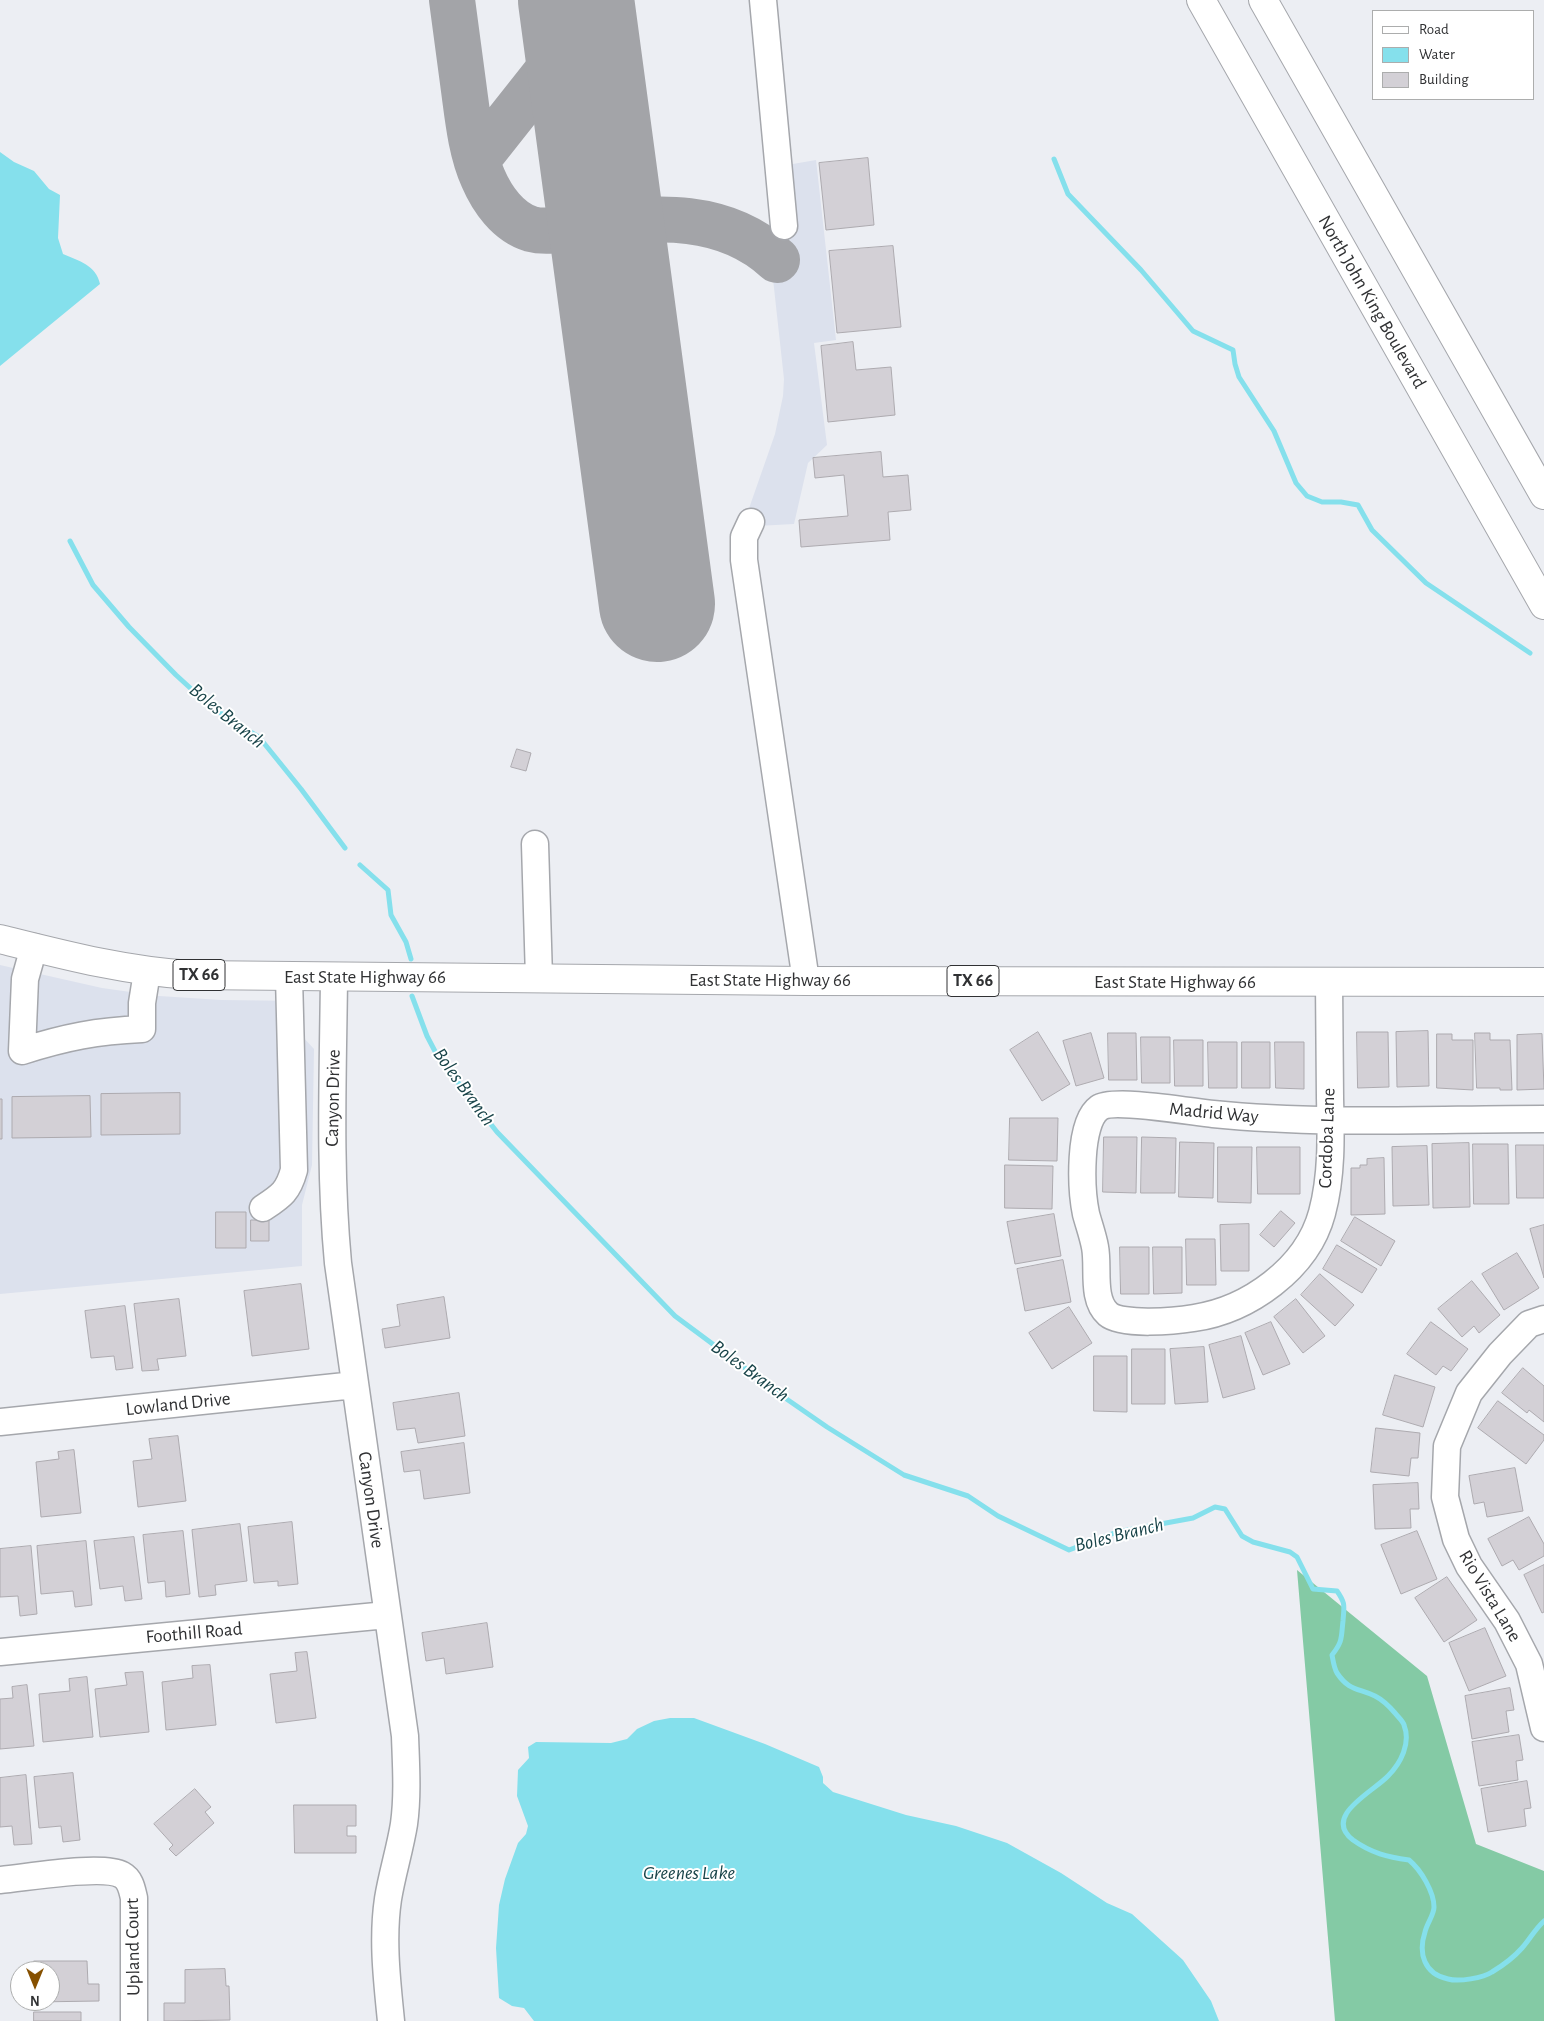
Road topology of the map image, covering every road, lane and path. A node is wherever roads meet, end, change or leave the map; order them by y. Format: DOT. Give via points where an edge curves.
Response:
graph roads {
  1 [pos="763,0"];
  2 [pos="1201,0"];
  3 [pos="1263,0"];
  4 [pos="784,226"];
  5 [pos="1544,495"];
  6 [pos="751,522"];
  7 [pos="1544,605"];
  8 [pos="534,844"];
  9 [pos="0,939"];
  10 [pos="34,947"];
  11 [pos="147,972"];
  12 [pos="289,977"];
  13 [pos="334,978"];
  14 [pos="539,978"];
  15 [pos="806,981"];
  16 [pos="1329,982"];
  17 [pos="1544,982"];
  18 [pos="1544,1119"];
  19 [pos="1330,1120"];
  20 [pos="263,1208"];
  21 [pos="1108,1314"];
  22 [pos="1544,1319"];
  23 [pos="355,1385"];
  24 [pos="0,1422"];
  25 [pos="388,1614"];
  26 [pos="0,1652"];
  27 [pos="1544,1728"];
  28 [pos="0,1880"];
  29 [pos="134,2021"];
  30 [pos="391,2021"];
  1 -- 4 [label="street"];
  2 -- 7 [label="main road, North John King Boulevard"];
  3 -- 5 [label="main road"];
  6 -- 15 [label="street" via="744,537 744,560"];
  8 -- 14 [label="street"];
  9 -- 10 [label="main road, East State Highway 66 / TX 66"];
  10 -- 11 [label="main road, East State Highway 66 / TX 66" via="97,964"];
  10 -- 11 [label="street" via="25,979 22,1051 63,1038 107,1030 142,1029"];
  11 -- 12 [label="main road, East State Highway 66 / TX 66"];
  12 -- 13 [label="main road, East State Highway 66 / TX 66"];
  12 -- 20 [label="street" via="294,1170 284,1194"];
  13 -- 14 [label="main road, East State Highway 66 / TX 66"];
  13 -- 23 [label="street, Canyon Drive" via="332,1184 338,1263"];
  14 -- 15 [label="main road, East State Highway 66 / TX 66"];
  15 -- 16 [label="main road, East State Highway 66 / TX 66"];
  16 -- 17 [label="main road, East State Highway 66 / TX 66"];
  16 -- 19 [label="street, Cordoba Lane"];
  18 -- 19 [label="street, Madrid Way"];
  19 -- 21 [label="street, Cordoba Lane" via="1330,1167 1321,1216 1303,1251 1268,1287 1233,1307 1202,1317 1128,1320"];
  19 -- 21 [label="street, Madrid Way" via="1250,1118 1116,1103 1099,1107 1086,1128 1082,1181 1086,1213 1096,1248 1098,1292"];
  22 -- 27 [label="street, Rio Vista Lane" via="1529,1324 1469,1393 1447,1446 1445,1496 1456,1539 1469,1566 1507,1621 1529,1664"];
  23 -- 24 [label="street, Lowland Drive"];
  23 -- 25 [label="street, Canyon Drive"];
  25 -- 26 [label="street, Foothill Road"];
  25 -- 30 [label="street, Canyon Drive" via="405,1736 406,1794 404,1824 387,1908 386,1969"];
  28 -- 29 [label="street, Upland Court" via="94,1871 124,1876 131,1884 134,1898"];
}
